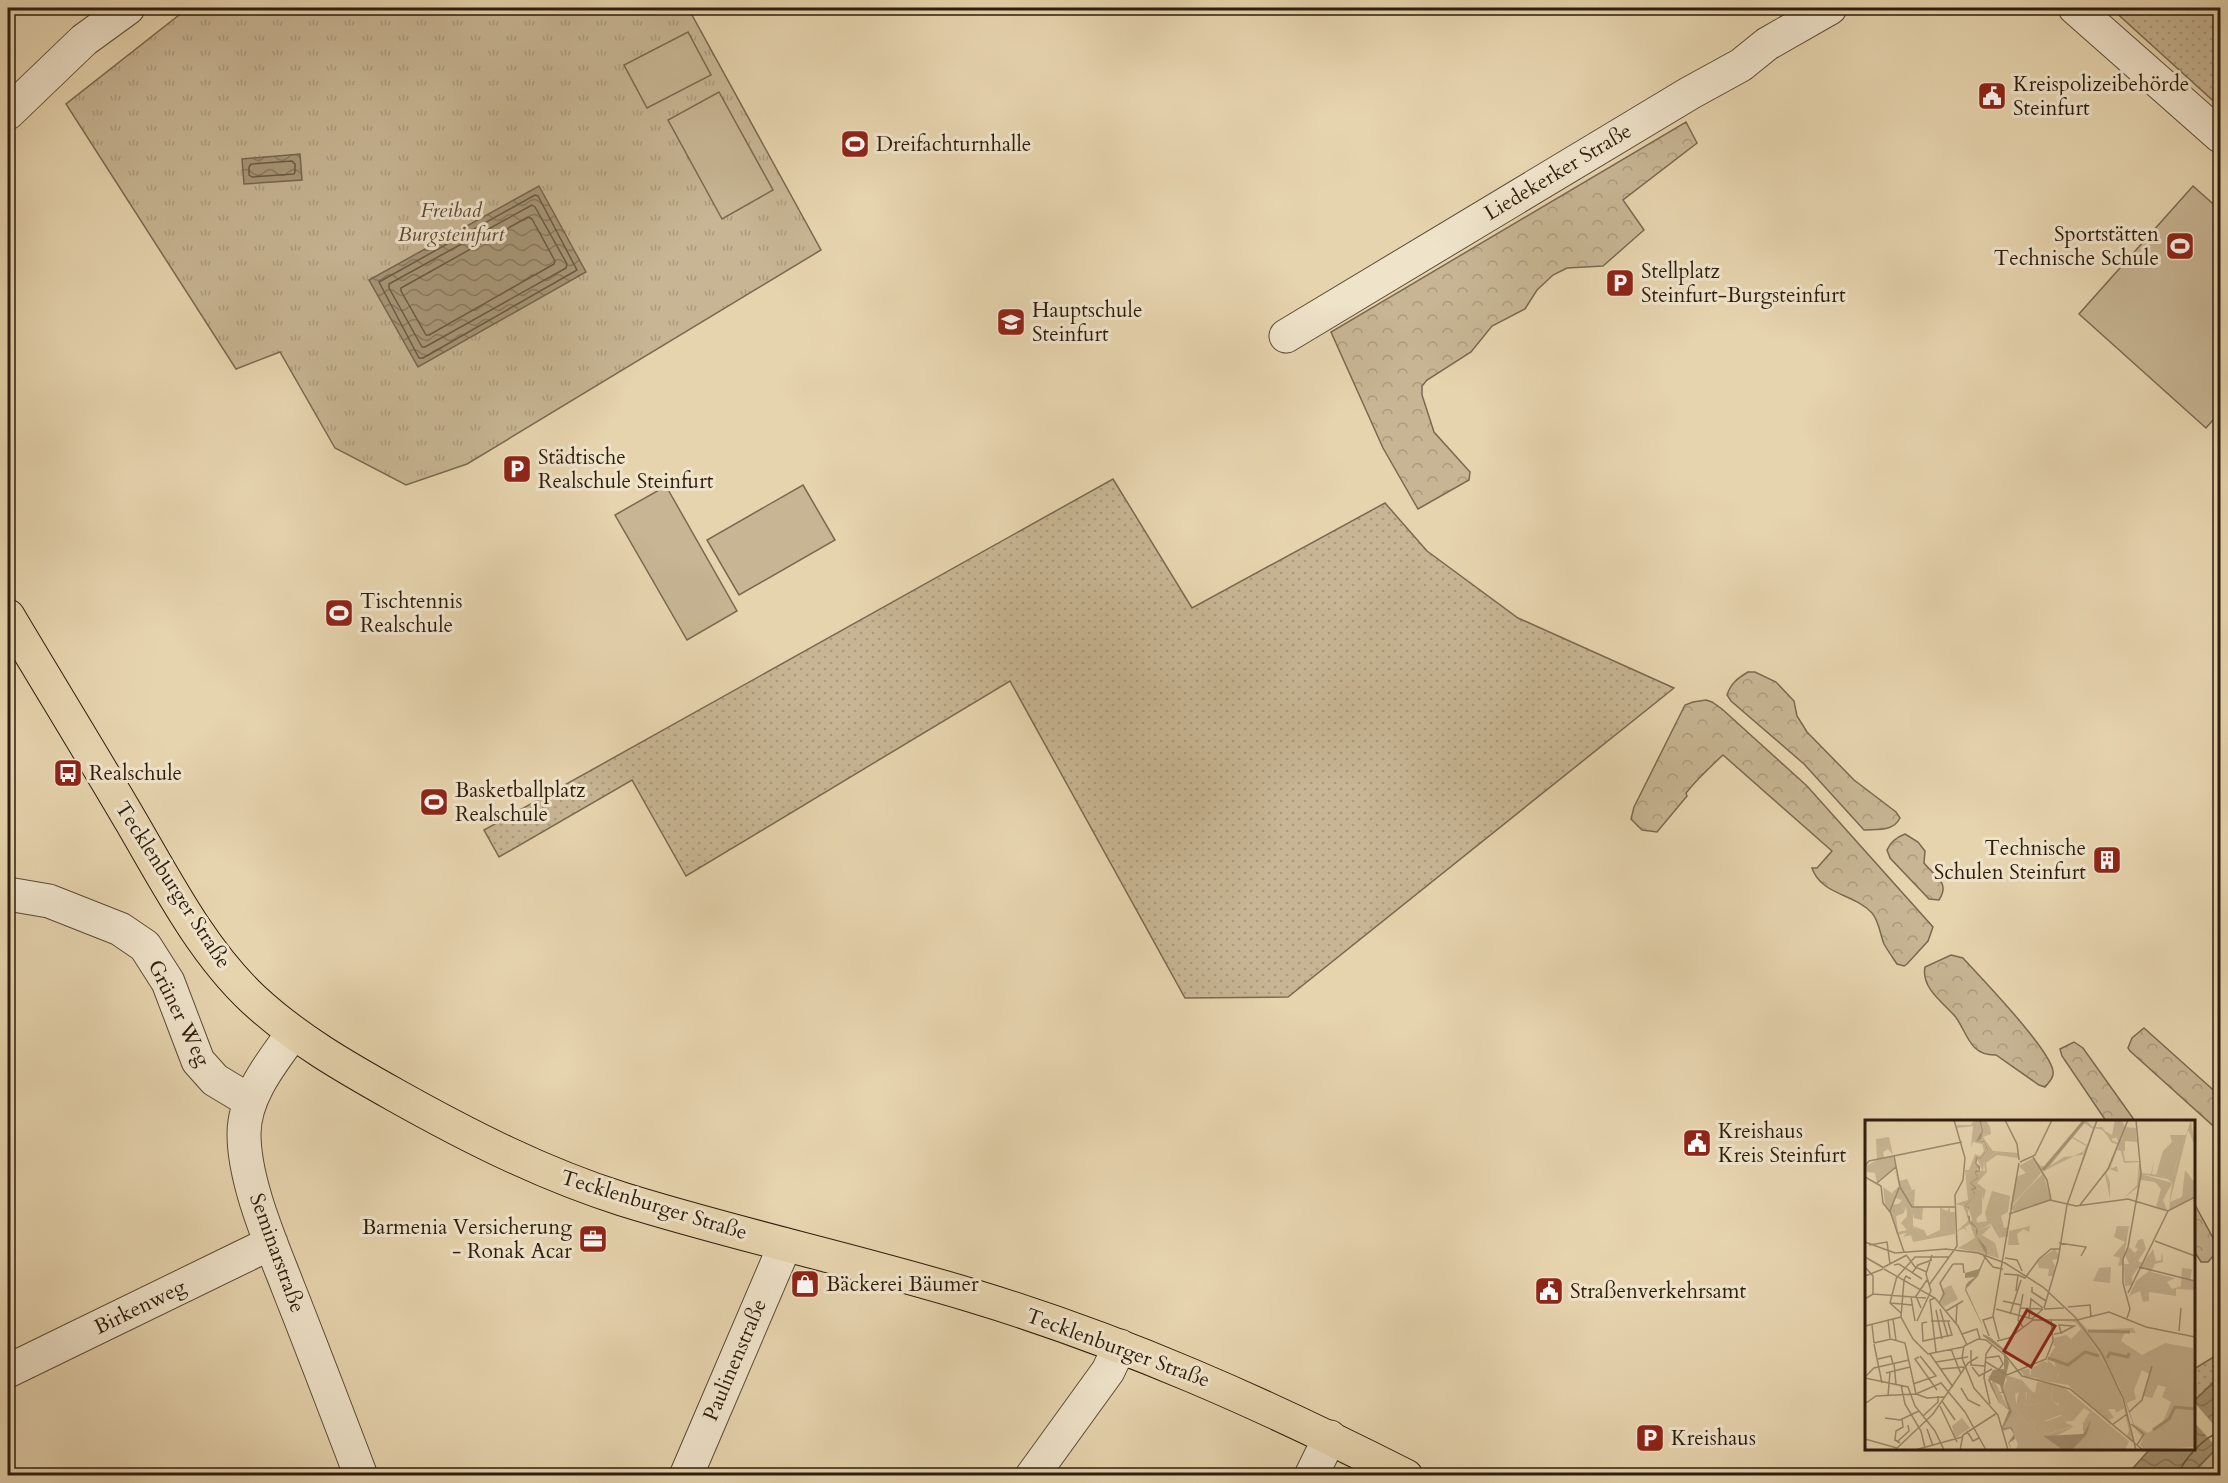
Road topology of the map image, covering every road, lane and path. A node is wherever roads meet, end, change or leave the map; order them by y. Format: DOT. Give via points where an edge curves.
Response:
graph roads {
  1 [pos="128,8"];
  2 [pos="1830,8"];
  3 [pos="2075,8"];
  4 [pos="8,113"];
  5 [pos="2220,136"];
  6 [pos="1286,336"];
  7 [pos="8,616"];
  8 [pos="8,894"];
  9 [pos="293,1033"];
  10 [pos="250,1101"];
  11 [pos="271,1243"];
  12 [pos="785,1245"];
  13 [pos="1120,1346"];
  14 [pos="8,1371"];
  15 [pos="1330,1437"];
  16 [pos="361,1476"];
  17 [pos="686,1476"];
  18 [pos="1032,1476"];
  19 [pos="1311,1476"];
  20 [pos="1406,1476"];
  1 -- 4 [label="street" via="84,40"];
  2 -- 6 [label="street, Liedekerker Straße"];
  3 -- 5 [label="street"];
  7 -- 9 [label="main road, Tecklenburger Straße" via="194,926 232,977"];
  8 -- 10 [label="street, Grüner Weg" via="68,908 120,929 145,945 168,982 198,1061 215,1080"];
  9 -- 10 [label="street, Seminarstraße"];
  9 -- 12 [label="main road, Tecklenburger Straße" via="348,1069 449,1125 545,1170 621,1198"];
  10 -- 11 [label="street, Seminarstraße" via="244,1133 248,1172"];
  11 -- 14 [label="street, Birkenweg"];
  11 -- 16 [label="street, Seminarstraße"];
  12 -- 13 [label="main road, Tecklenburger Straße" via="970,1295"];
  12 -- 17 [label="street, Paulinenstraße"];
  13 -- 15 [label="main road, Tecklenburger Straße" via="1221,1386"];
  13 -- 18 [label="street" via="1108,1371"];
  15 -- 19 [label="street"];
  15 -- 20 [label="main road, Tecklenburger Straße"];
}
